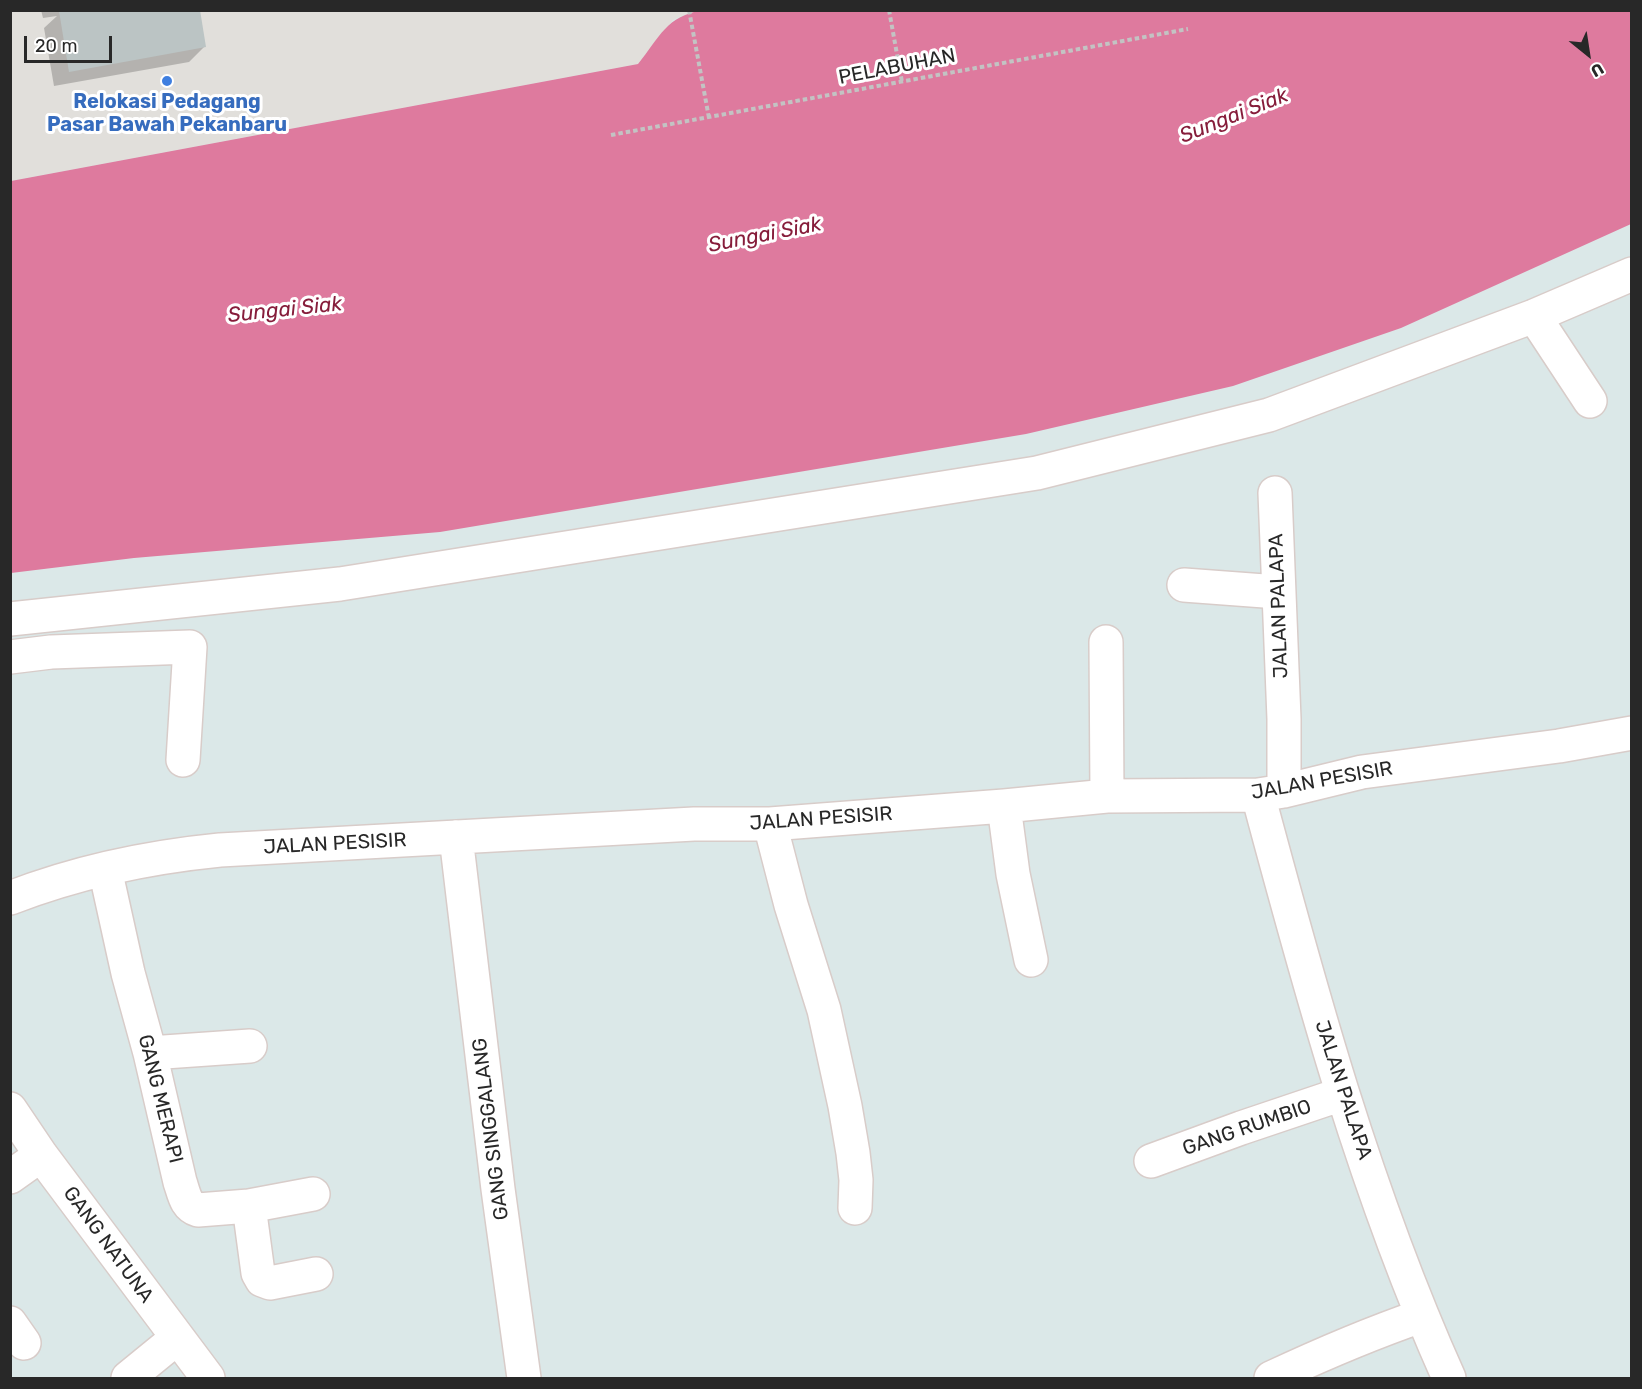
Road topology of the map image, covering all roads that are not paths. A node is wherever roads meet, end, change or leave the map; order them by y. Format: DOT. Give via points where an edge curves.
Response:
graph roads {
  1 [pos="1632,274"];
  2 [pos="1534,316"];
  3 [pos="1590,402"];
  4 [pos="1275,493"];
  5 [pos="1184,585"];
  6 [pos="1278,592"];
  7 [pos="10,619"];
  8 [pos="1106,642"];
  9 [pos="10,657"];
  10 [pos="1632,733"];
  11 [pos="183,759"];
  12 [pos="1271,793"];
  13 [pos="1107,796"];
  14 [pos="1004,806"];
  15 [pos="770,824"];
  16 [pos="456,837"];
  17 [pos="105,869"];
  18 [pos="10,898"];
  19 [pos="1031,960"];
  20 [pos="250,1046"];
  21 [pos="150,1053"];
  22 [pos="1342,1095"];
  23 [pos="10,1109"];
  24 [pos="41,1155"];
  25 [pos="1151,1161"];
  26 [pos="10,1177"];
  27 [pos="313,1194"];
  28 [pos="249,1206"];
  29 [pos="855,1208"];
  30 [pos="316,1274"];
  31 [pos="1421,1316"];
  32 [pos="177,1338"];
  33 [pos="128,1378"];
  34 [pos="208,1378"];
  35 [pos="524,1378"];
  36 [pos="1271,1378"];
  37 [pos="1449,1378"];
  1 -- 2 [label="street"];
  2 -- 3 [label="street"];
  2 -- 7 [label="street" via="1269,415 1037,473 339,584"];
  4 -- 6 [label="street, JALAN PALAPA"];
  5 -- 6 [label="street"];
  6 -- 12 [label="street, JALAN PALAPA" via="1284,729"];
  8 -- 13 [label="street"];
  9 -- 11 [label="street" via="190,647"];
  10 -- 12 [label="street, JALAN PESISIR" via="1362,772"];
  12 -- 13 [label="street, JALAN PESISIR"];
  12 -- 22 [label="street, JALAN PALAPA" via="1303,962"];
  13 -- 14 [label="street, JALAN PESISIR"];
  14 -- 15 [label="street, JALAN PESISIR"];
  14 -- 19 [label="street"];
  15 -- 16 [label="street, JALAN PESISIR" via="694,824"];
  15 -- 29 [label="street" via="824,1010 841,1085 853,1153"];
  16 -- 17 [label="street, JALAN PESISIR" via="174,854"];
  16 -- 35 [label="street, GANG SINGGALANG"];
  17 -- 18 [label="street, JALAN PESISIR"];
  17 -- 21 [label="street, GANG MERAPI"];
  20 -- 21 [label="street"];
  21 -- 28 [label="street, GANG MERAPI" via="187,1203 198,1210"];
  22 -- 25 [label="street, GANG RUMBIO"];
  22 -- 31 [label="street, JALAN PALAPA"];
  23 -- 24 [label="street, GANG NATUNA"];
  24 -- 26 [label="street"];
  24 -- 32 [label="street, GANG NATUNA"];
  27 -- 28 [label="street, GANG MERAPI"];
  28 -- 30 [label="street" via="262,1280 270,1283"];
  31 -- 36 [label="street" via="1323,1353"];
  31 -- 37 [label="street, JALAN PALAPA"];
  32 -- 33 [label="street"];
  32 -- 34 [label="street, GANG NATUNA"];
}
